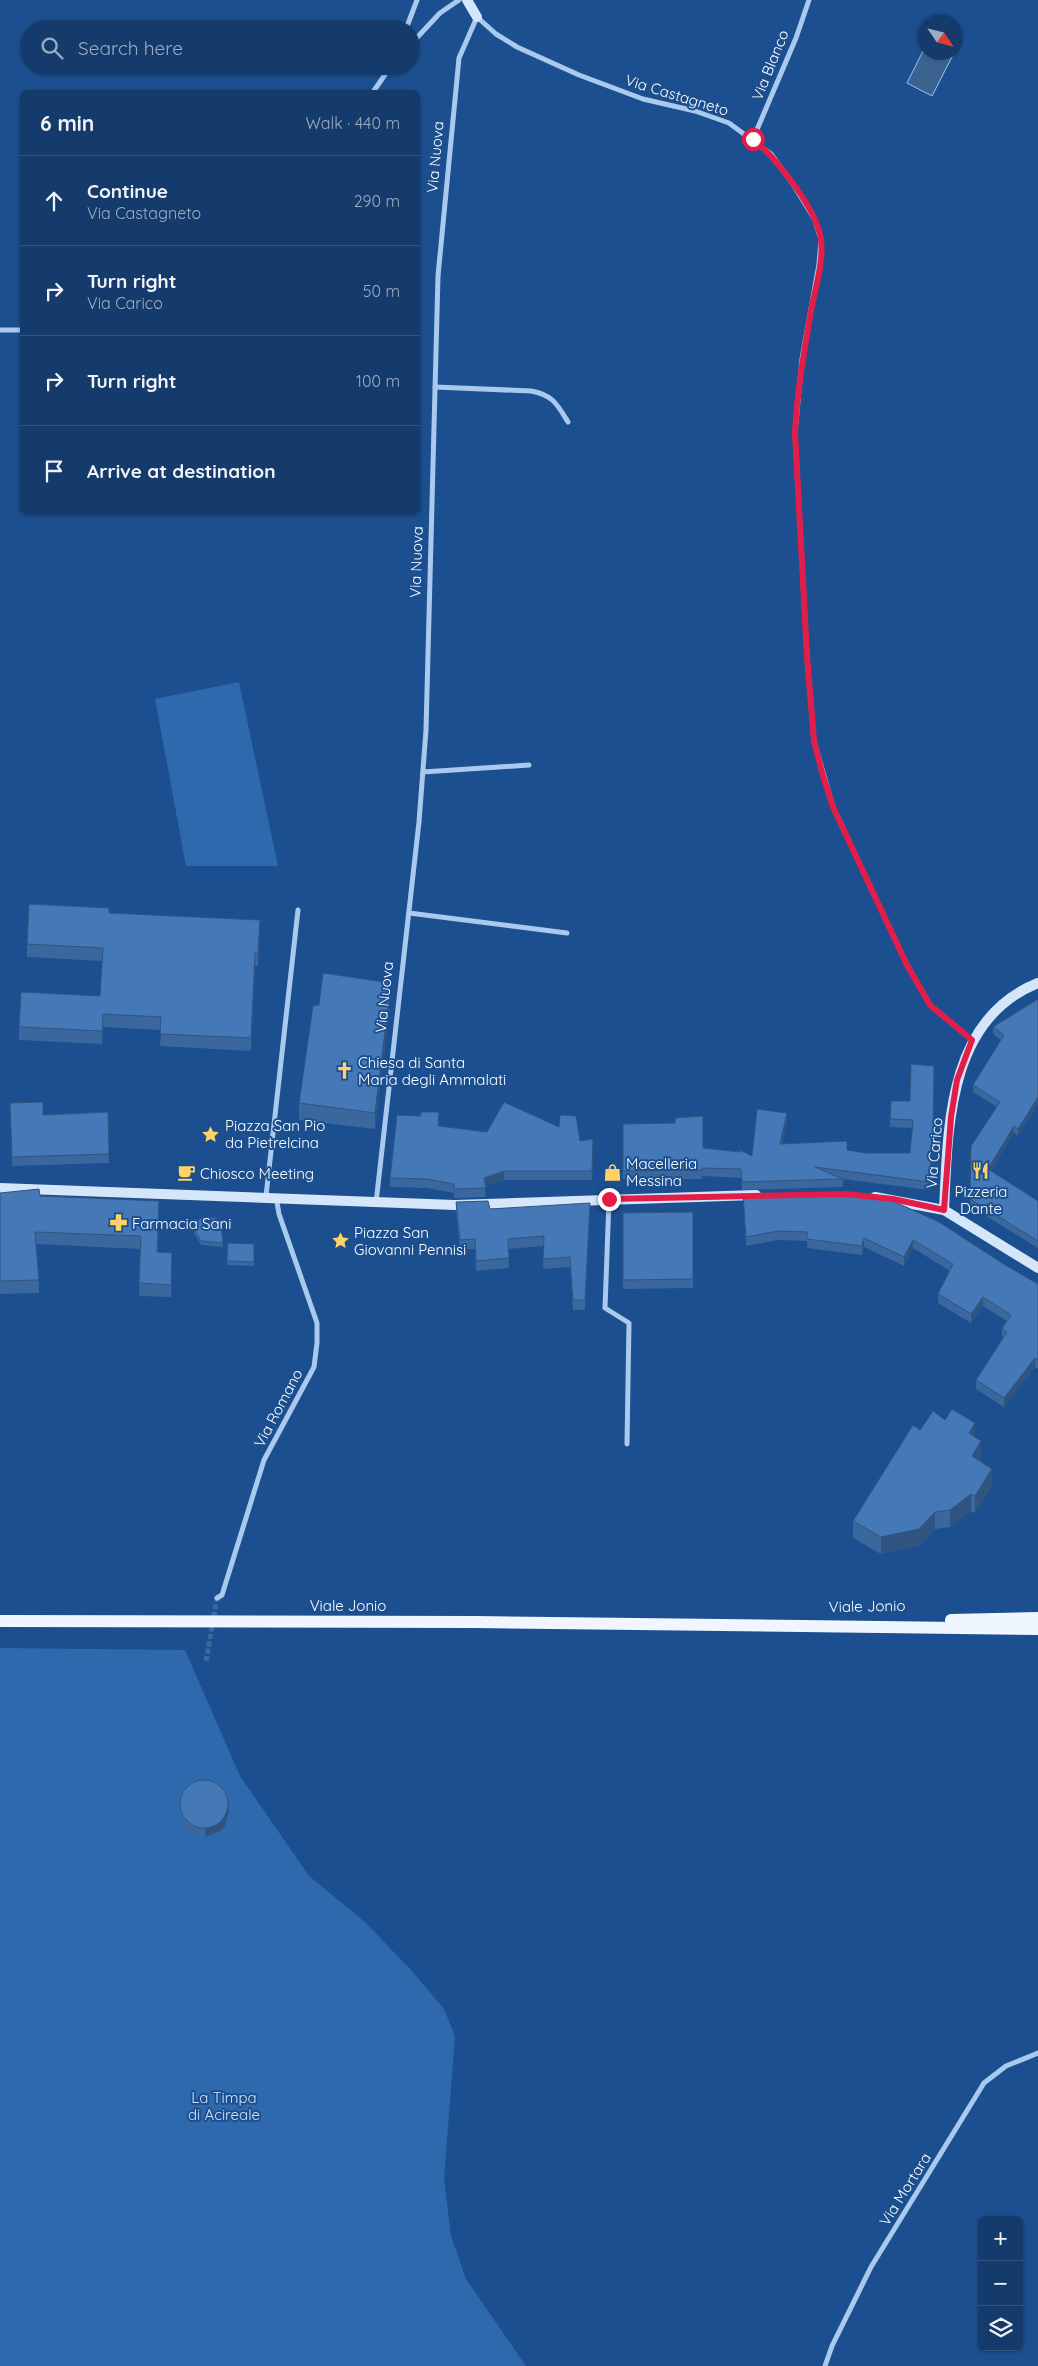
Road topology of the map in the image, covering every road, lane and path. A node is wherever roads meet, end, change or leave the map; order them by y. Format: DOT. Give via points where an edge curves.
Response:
graph roads {
  1 [pos="417,0"];
  2 [pos="459,0"];
  3 [pos="467,0"];
  4 [pos="809,0"];
  5 [pos="477,17"];
  6 [pos="409,20"];
  7 [pos="420,34"];
  8 [pos="384,75"];
  9 [pos="373,90"];
  10 [pos="753,139"];
  11 [pos="0,330"];
  12 [pos="20,330"];
  13 [pos="435,386"];
  14 [pos="568,422"];
  15 [pos="529,765"];
  16 [pos="423,772"];
  17 [pos="298,910"];
  18 [pos="409,912"];
  19 [pos="567,933"];
  20 [pos="1038,983"];
  21 [pos="972,1040"];
  22 [pos="0,1188"];
  23 [pos="766,1195"];
  24 [pos="271,1196"];
  25 [pos="864,1196"];
  26 [pos="609,1199"];
  27 [pos="376,1203"];
  28 [pos="944,1210"];
  29 [pos="1038,1268"];
  30 [pos="627,1444"];
  31 [pos="217,1598"];
  32 [pos="1038,1618"];
  33 [pos="0,1621"];
  34 [pos="696,1625"];
  35 [pos="1038,1629"];
  36 [pos="1038,2053"];
  37 [pos="825,2366"];
  1 -- 6 [label="street"];
  2 -- 7 [label="street" via="440,13"];
  3 -- 5 [label="street"];
  4 -- 10 [label="street, Via Blanco"];
  5 -- 10 [label="street, Via Castagneto" via="496,34 535,55 643,99 729,123"];
  5 -- 13 [label="street, Via Nuova" via="460,58 438,276"];
  8 -- 9 [label="street"];
  10 -- 21 [label="street, Via Castagneto" via="771,154 793,184 815,220 821,240 797,396 795,433 807,656 816,749 833,807 907,965 930,1005"];
  11 -- 12 [label="street"];
  13 -- 14 [label="street" via="547,394"];
  13 -- 16 [label="street, Via Nuova"];
  15 -- 16 [label="street"];
  16 -- 18 [label="street, Via Nuova"];
  17 -- 24 [label="street, Via Romano"];
  18 -- 19 [label="street"];
  18 -- 27 [label="street, Via Nuova"];
  20 -- 21 [label="street, Via Carico" via="997,1007"];
  21 -- 28 [label="street, Via Carico" via="957,1080"];
  22 -- 24 [label="street"];
  23 -- 26 [label="street"];
  24 -- 27 [label="street"];
  24 -- 31 [label="street, Via Romano" via="317,1323 314,1368 264,1460 222,1594"];
  25 -- 28 [label="street"];
  26 -- 27 [label="street" via="455,1205"];
  26 -- 30 [label="street" via="605,1308 629,1323"];
  28 -- 29 [label="street"];
  32 -- 34 [label="main road, Viale Jonio"];
  33 -- 34 [label="main road, Viale Jonio"];
  34 -- 35 [label="main road, Viale Jonio"];
  36 -- 37 [label="street, Via Mortara" via="1006,2066 984,2083 871,2267"];
}
